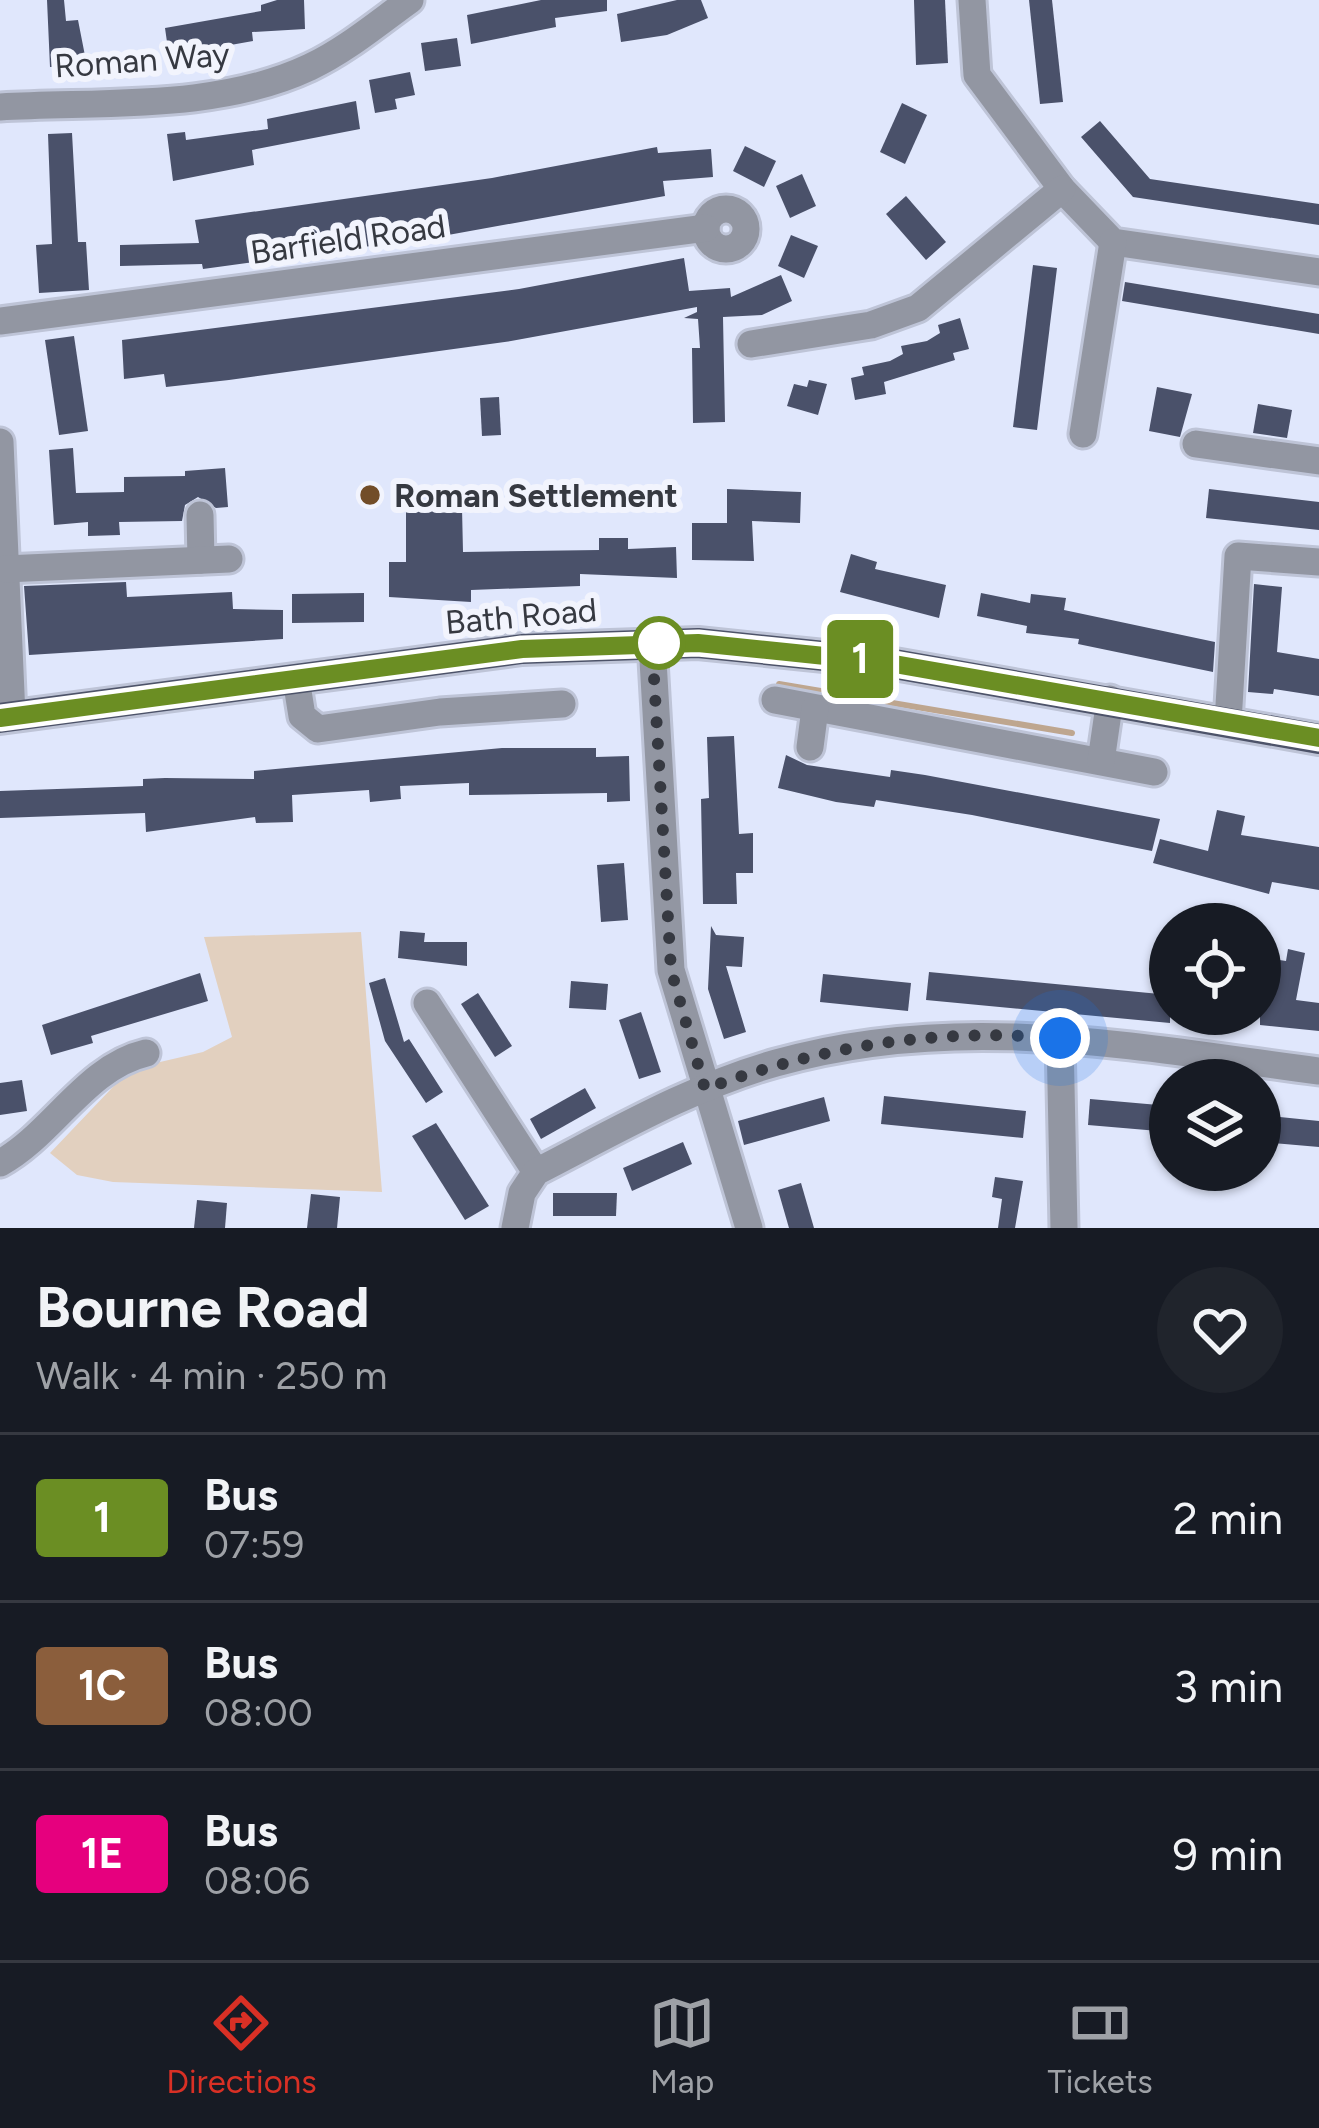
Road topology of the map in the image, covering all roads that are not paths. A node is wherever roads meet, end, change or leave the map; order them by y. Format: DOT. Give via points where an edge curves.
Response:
graph roads {
  1 [pos="410,0"];
  2 [pos="973,0"];
  3 [pos="0,106"];
  4 [pos="1062,189"];
  5 [pos="706,228"];
  6 [pos="1113,242"];
  7 [pos="1319,272"];
  8 [pos="0,321"];
  9 [pos="751,344"];
  10 [pos="1083,434"];
  11 [pos="0,442"];
  12 [pos="1196,444"];
  13 [pos="1319,461"];
  14 [pos="200,515"];
  15 [pos="230,559"];
  16 [pos="200,560"];
  17 [pos="1319,562"];
  18 [pos="5,568"];
  19 [pos="652,643"];
  20 [pos="296,679"];
  21 [pos="1110,699"];
  22 [pos="776,700"];
  23 [pos="562,704"];
  24 [pos="814,709"];
  25 [pos="6,717"];
  26 [pos="1228,722"];
  27 [pos="1319,739"];
  28 [pos="810,747"];
  29 [pos="1101,761"];
  30 [pos="1154,772"];
  31 [pos="428,1003"];
  32 [pos="1060,1038"];
  33 [pos="146,1053"];
  34 [pos="1319,1071"];
  35 [pos="50,1082"];
  36 [pos="705,1089"];
  37 [pos="70,1104"];
  38 [pos="0,1163"];
  39 [pos="536,1172"];
  40 [pos="515,1228"];
  41 [pos="749,1228"];
  42 [pos="1064,1228"];
  1 -- 3 [label="street, Roman Way" via="313,66 269,83 223,94"];
  2 -- 4 [label="street" via="977,75"];
  4 -- 6 [label="street"];
  4 -- 9 [label="street" via="918,308 871,325"];
  5 -- 8 [label="street, Barfield Road"];
  6 -- 7 [label="street"];
  6 -- 10 [label="street"];
  11 -- 18 [label="street"];
  12 -- 13 [label="street"];
  14 -- 16 [label="street"];
  15 -- 16 [label="street"];
  16 -- 18 [label="street"];
  17 -- 26 [label="street" via="1238,556"];
  18 -- 25 [label="street"];
  19 -- 20 [label="main road, Bath Road" via="522,649"];
  19 -- 21 [label="main road, Bath Road" via="804,652"];
  19 -- 36 [label="street" via="671,970"];
  20 -- 23 [label="street" via="302,716 318,729"];
  20 -- 25 [label="main road, Bath Road"];
  21 -- 26 [label="main road, Bath Road"];
  21 -- 29 [label="street"];
  22 -- 24 [label="street"];
  24 -- 28 [label="street"];
  24 -- 29 [label="street"];
  26 -- 27 [label="main road, Bath Road"];
  29 -- 30 [label="street"];
  31 -- 39 [label="street"];
  32 -- 34 [label="street"];
  32 -- 36 [label="street" via="911,1037 774,1064"];
  32 -- 42 [label="street"];
  33 -- 37 [label="street"];
  35 -- 37 [label="street"];
  36 -- 39 [label="street"];
  36 -- 41 [label="street"];
  37 -- 38 [label="street"];
  39 -- 40 [label="street"];
}
